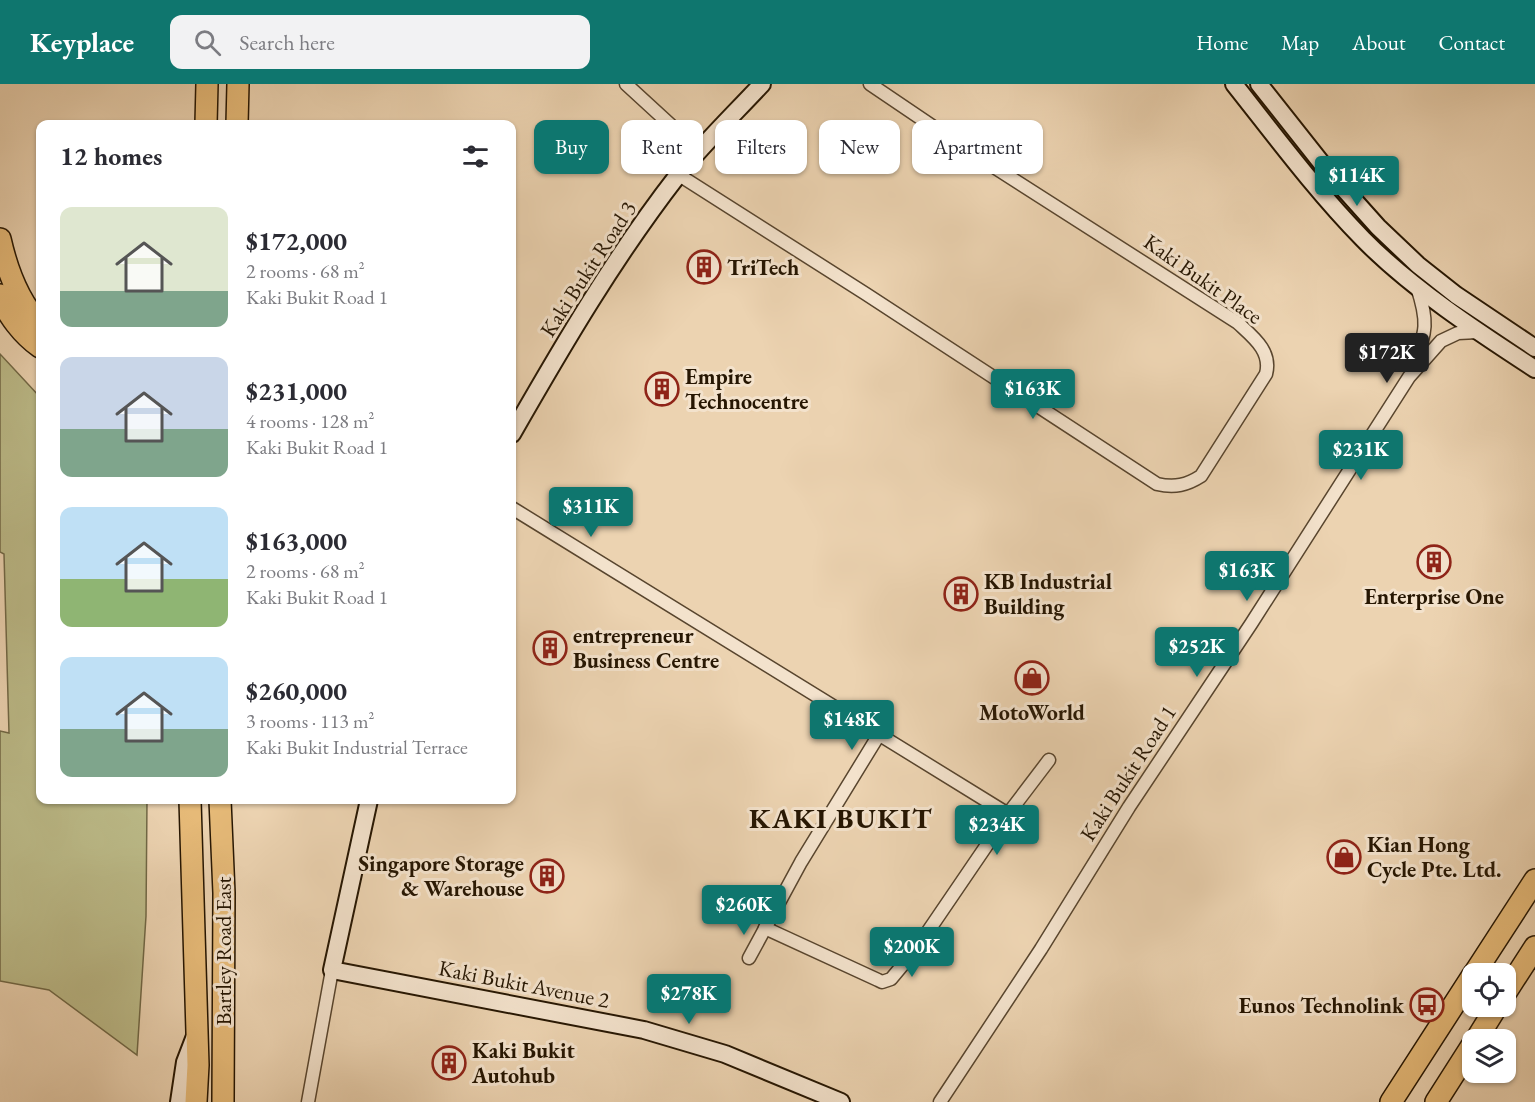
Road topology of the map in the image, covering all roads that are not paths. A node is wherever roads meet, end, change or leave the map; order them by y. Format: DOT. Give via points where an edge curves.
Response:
graph roads {
  1 [pos="207,84"];
  2 [pos="238,84"];
  3 [pos="626,84"];
  4 [pos="762,84"];
  5 [pos="870,84"];
  6 [pos="1234,84"];
  7 [pos="1259,84"];
  8 [pos="206,120"];
  9 [pos="237,120"];
  10 [pos="665,120"];
  11 [pos="703,147"];
  12 [pos="679,175"];
  13 [pos="0,239"];
  14 [pos="1418,287"];
  15 [pos="0,295"];
  16 [pos="36,320"];
  17 [pos="1478,332"];
  18 [pos="36,344"];
  19 [pos="1535,348"];
  20 [pos="1535,369"];
  21 [pos="1409,377"];
  22 [pos="516,427"];
  23 [pos="516,510"];
  24 [pos="880,733"];
  25 [pos="1048,760"];
  26 [pos="190,804"];
  27 [pos="220,804"];
  28 [pos="368,804"];
  29 [pos="1008,814"];
  30 [pos="1535,880"];
  31 [pos="765,928"];
  32 [pos="1535,947"];
  33 [pos="749,958"];
  34 [pos="1481,963"];
  35 [pos="332,970"];
  36 [pos="1516,977"];
  37 [pos="1462,993"];
  38 [pos="196,1033"];
  39 [pos="1462,1061"];
  40 [pos="179,1102"];
  41 [pos="196,1102"];
  42 [pos="223,1102"];
  43 [pos="308,1102"];
  44 [pos="841,1102"];
  45 [pos="940,1102"];
  46 [pos="1391,1102"];
  47 [pos="1436,1102"];
  1 -- 8 [label="highway"];
  2 -- 9 [label="highway"];
  3 -- 10 [label="street"];
  4 -- 11 [label="street, Kaki Bukit Road 3"];
  5 -- 12 [label="street, Kaki Bukit Place" via="1238,323 1260,345 1267,357 1266,374 1202,476 1179,486 1157,484"];
  6 -- 14 [label="street" via="1365,241"];
  7 -- 19 [label="street" via="1378,227 1456,295"];
  12 -- 22 [label="street, Kaki Bukit Road 3" via="609,273"];
  13 -- 16 [label="highway" via="19,294"];
  14 -- 17 [label="street"];
  14 -- 21 [label="street, Kaki Bukit Road 1" via="1426,317"];
  15 -- 18 [label="highway" via="26,337"];
  17 -- 20 [label="street"];
  17 -- 21 [label="street, Kaki Bukit Road 1" via="1458,333 1441,341"];
  21 -- 45 [label="street, Kaki Bukit Road 1"];
  23 -- 24 [label="street"];
  24 -- 29 [label="street"];
  24 -- 31 [label="street"];
  25 -- 29 [label="street"];
  26 -- 38 [label="highway, Bartley Road East"];
  27 -- 42 [label="highway, Bartley Road East"];
  28 -- 35 [label="street"];
  29 -- 31 [label="street" via="916,949 891,979 882,982"];
  30 -- 34 [label="highway"];
  31 -- 33 [label="street"];
  32 -- 36 [label="highway"];
  35 -- 43 [label="street"];
  35 -- 44 [label="street, Kaki Bukit Avenue 2" via="644,1030 725,1054"];
  37 -- 46 [label="highway"];
  38 -- 40 [label="street, Bartley Road East" via="185,1062"];
  38 -- 41 [label="highway, Bartley Road East"];
  39 -- 47 [label="highway"];
}
